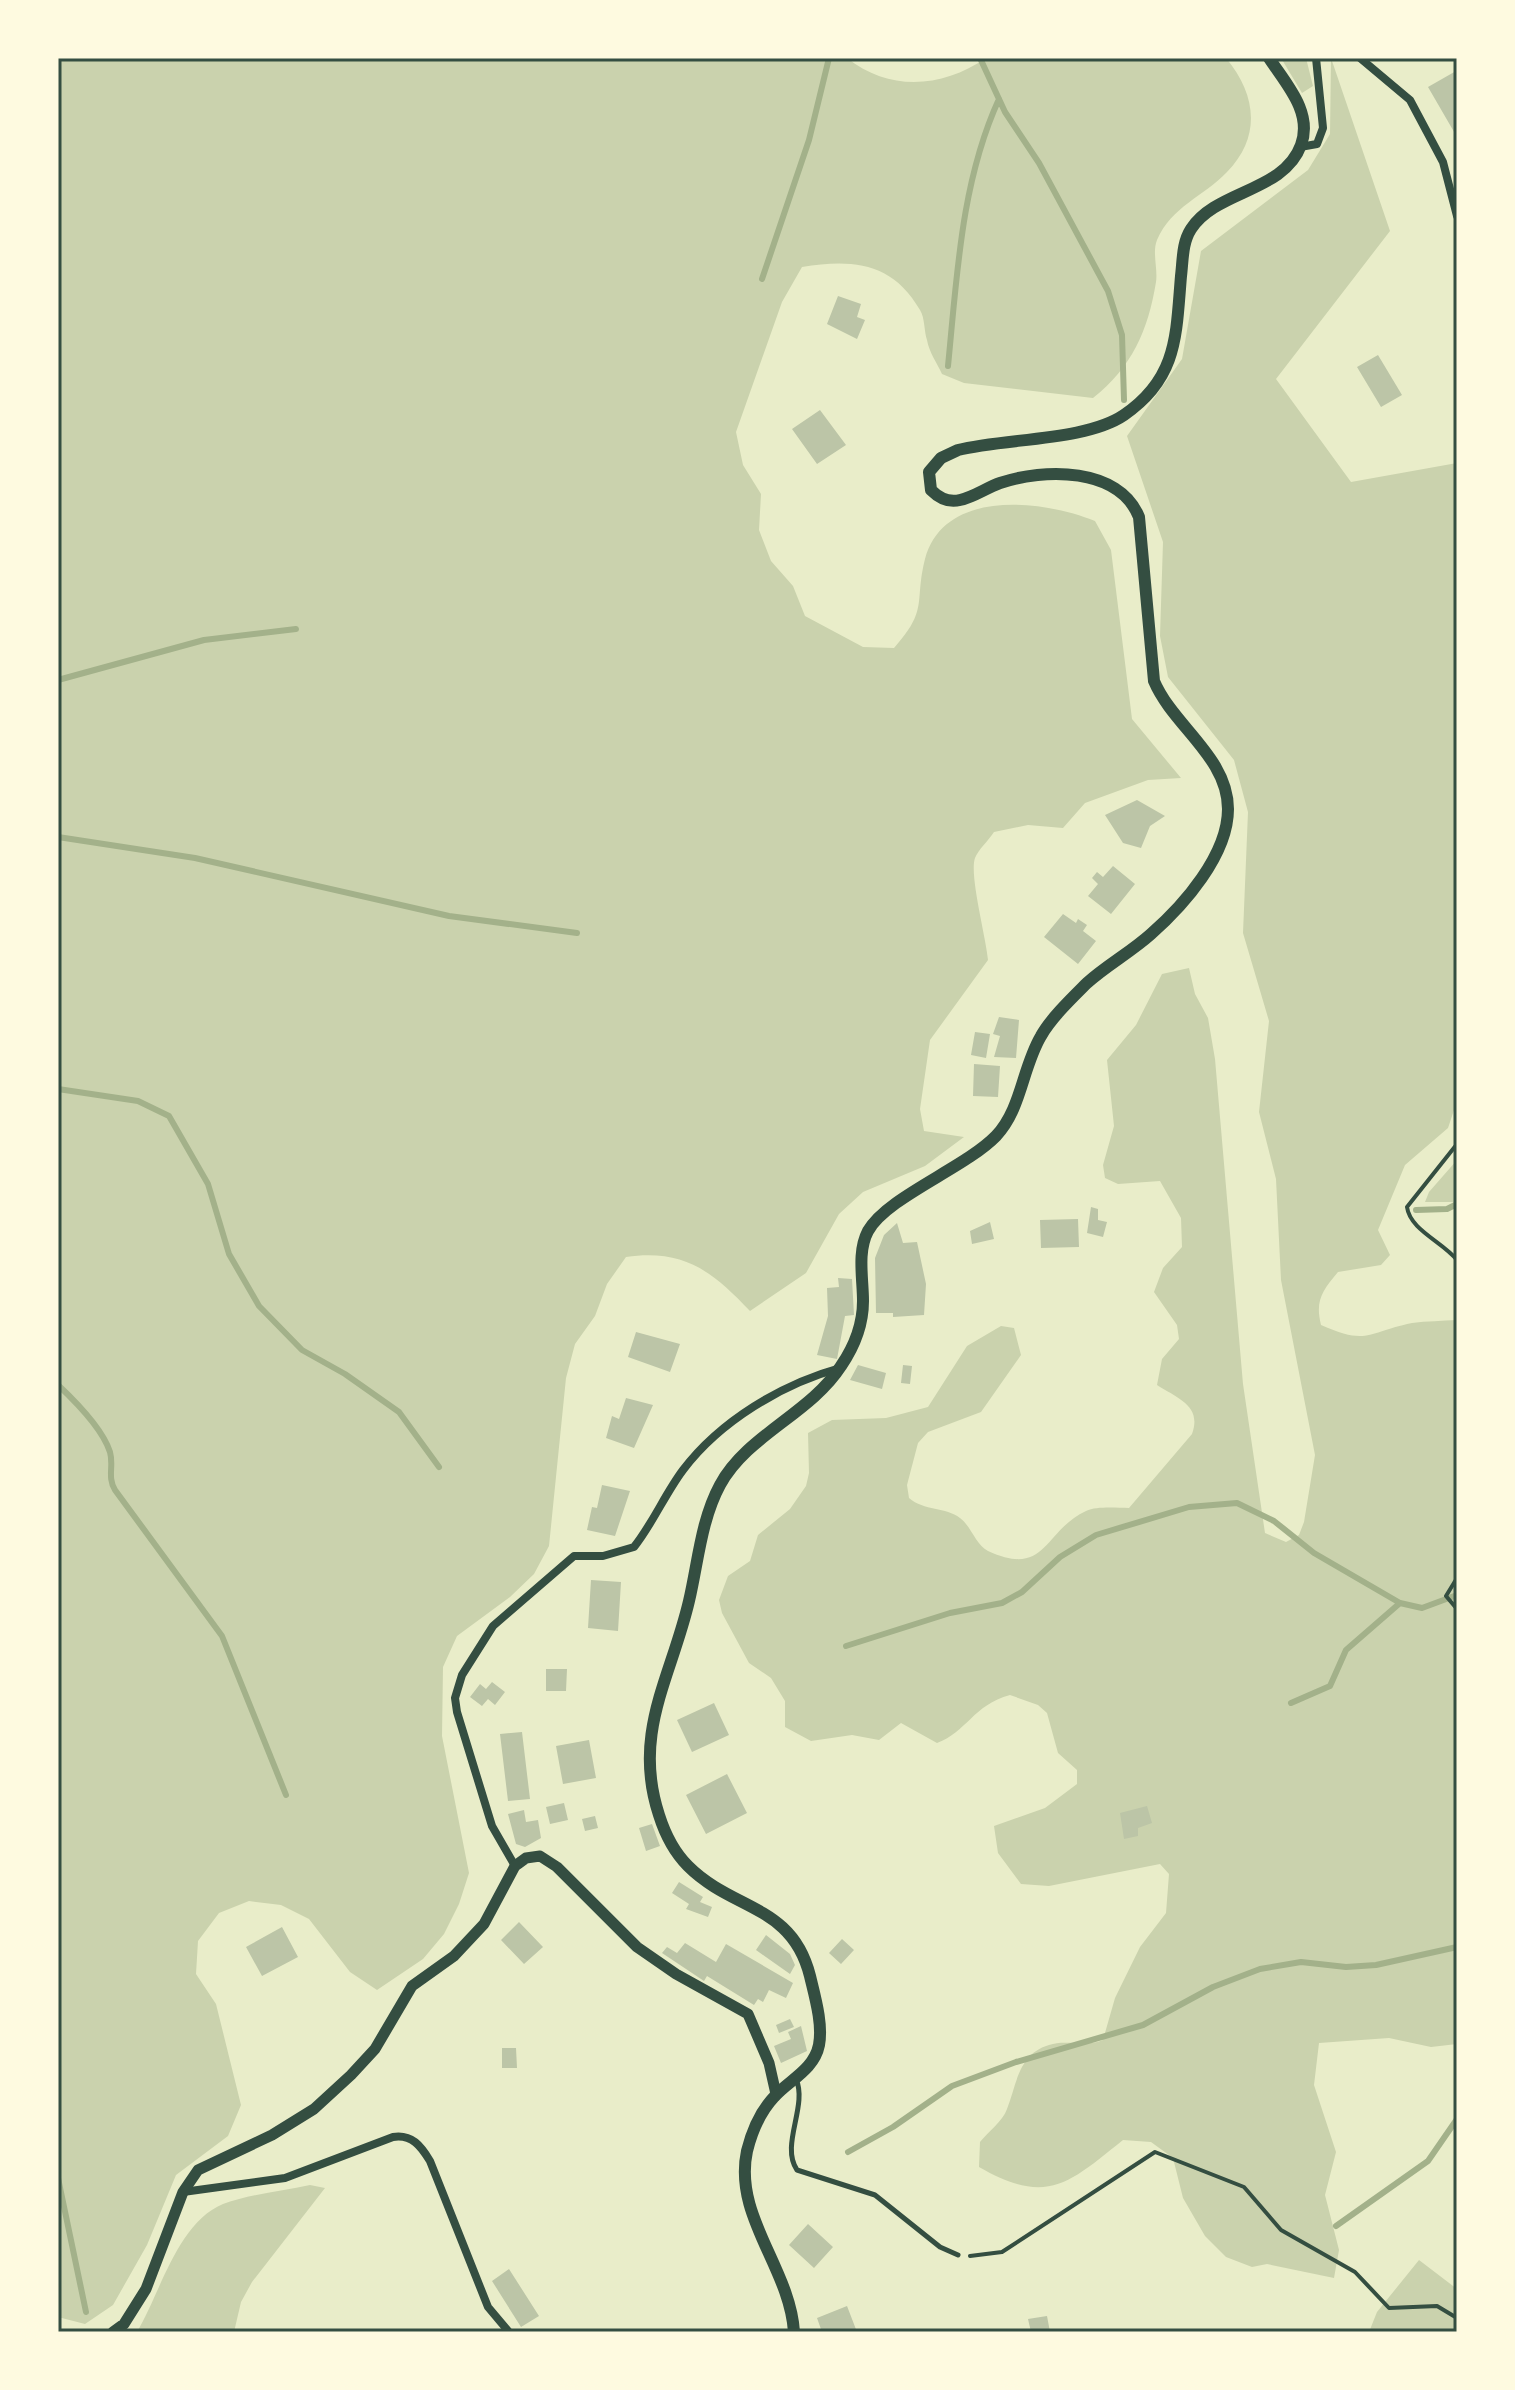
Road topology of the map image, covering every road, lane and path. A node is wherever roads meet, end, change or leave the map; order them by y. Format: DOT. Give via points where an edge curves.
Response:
graph roads {
  1 [pos="1269,58"];
  2 [pos="1316,58"];
  3 [pos="1360,58"];
  4 [pos="1300,147"];
  5 [pos="1457,216"];
  6 [pos="1457,1144"];
  7 [pos="1457,1260"];
  8 [pos="840,1368"];
  9 [pos="1457,1578"];
  10 [pos="1457,1609"];
  11 [pos="515,1866"];
  12 [pos="796,2078"];
  13 [pos="776,2094"];
  14 [pos="183,2192"];
  15 [pos="958,2255"];
  16 [pos="1457,2318"];
  17 [pos="113,2332"];
  18 [pos="509,2332"];
  19 [pos="794,2332"];
  1 -- 4 [label="main road" via="1301,107"];
  2 -- 4 [label="street" via="1323,128 1317,144"];
  3 -- 5 [label="street" via="1410,100 1443,162"];
  4 -- 8 [label="main road" via="1274,176 1192,227 1184,244 1175,349 1167,369 1126,414 1095,428 958,450 929,472 931,490 949,501 1000,483 1047,475 1100,481 1134,503 1154,681 1162,700 1221,776 1228,811 1221,844 1187,895 1153,933 1089,982 1041,1035 1002,1130 871,1226 862,1256 860,1328"];
  6 -- 7 [label="path" via="1407,1207 1412,1222"];
  8 -- 11 [label="street" via="806,1379 745,1413 684,1468 634,1547 603,1556 574,1556 493,1626 474,1651 455,1698 457,1712 492,1826"];
  8 -- 12 [label="main road" via="821,1391 738,1460 721,1483 709,1510 689,1605 649,1733 652,1794 673,1849 711,1884 776,1920 802,1950 820,2039 814,2060"];
  9 -- 10 [label="path" via="1446,1596"];
  11 -- 13 [label="street" via="540,1856 637,1947 748,2014"];
  11 -- 14 [label="street" via="484,1924 454,1956 412,1986 375,2049 351,2075 314,2109 198,2170"];
  12 -- 13 [label="main road"];
  12 -- 15 [label="lane" via="802,2092 792,2155 797,2170 875,2195 940,2247"];
  13 -- 19 [label="main road" via="750,2139 744,2175 746,2195 783,2283"];
  14 -- 17 [label="street" via="146,2289"];
  14 -- 18 [label="street" via="285,2178 393,2137 408,2137 430,2161 488,2307"];
  15 -- 16 [label="path" via="1002,2252 1155,2152 1244,2187 1281,2230 1355,2272 1389,2308 1437,2306"];
}
